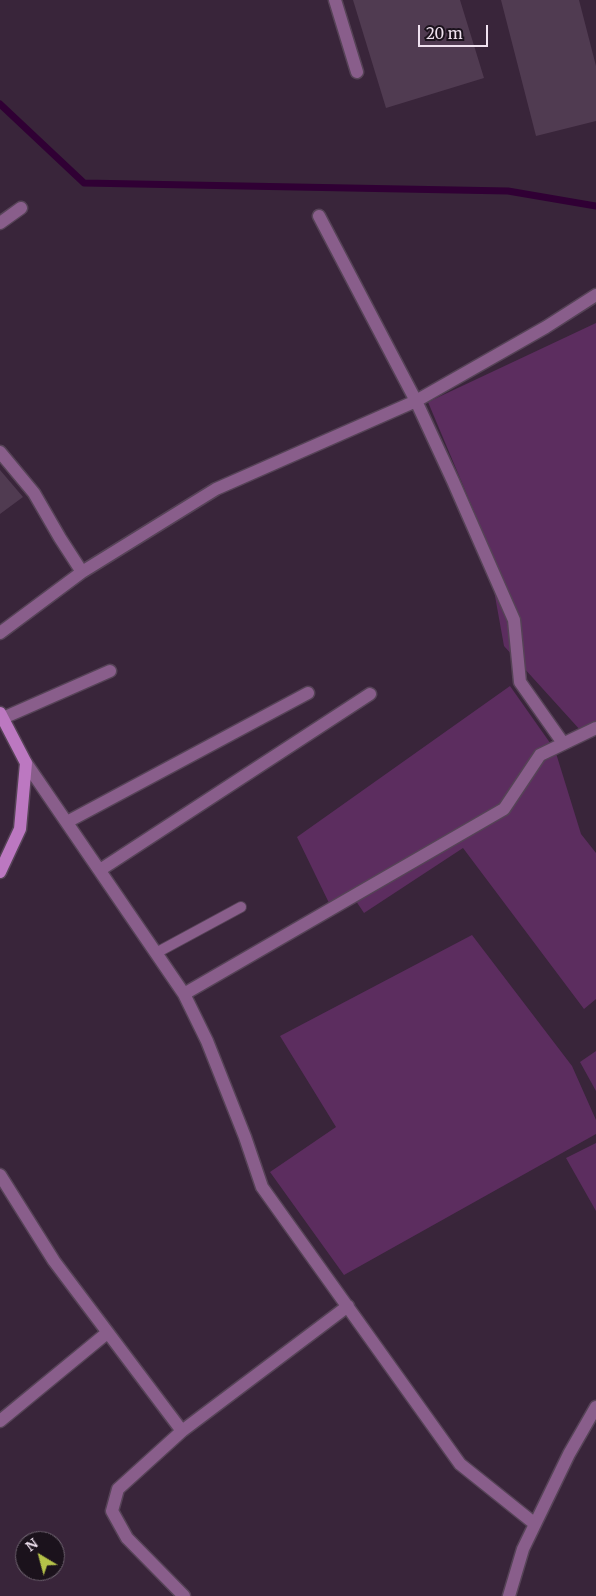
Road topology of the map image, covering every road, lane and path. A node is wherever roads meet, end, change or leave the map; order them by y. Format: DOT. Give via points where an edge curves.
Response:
graph roads {
  1 [pos="335,0"];
  2 [pos="357,72"];
  3 [pos="20,208"];
  4 [pos="319,216"];
  5 [pos="0,223"];
  6 [pos="596,296"];
  7 [pos="416,401"];
  8 [pos="0,452"];
  9 [pos="82,572"];
  10 [pos="0,632"];
  11 [pos="110,671"];
  12 [pos="308,693"];
  13 [pos="370,694"];
  14 [pos="2,715"];
  15 [pos="596,728"];
  16 [pos="563,743"];
  17 [pos="26,762"];
  18 [pos="67,822"];
  19 [pos="100,870"];
  20 [pos="0,872"];
  21 [pos="241,907"];
  22 [pos="156,953"];
  23 [pos="184,994"];
  24 [pos="0,1175"];
  25 [pos="348,1306"];
  26 [pos="108,1333"];
  27 [pos="596,1407"];
  28 [pos="0,1421"];
  29 [pos="182,1431"];
  30 [pos="535,1524"];
  31 [pos="184,1596"];
  32 [pos="509,1596"];
  1 -- 2 [label="street"];
  3 -- 5 [label="street"];
  4 -- 7 [label="street"];
  6 -- 7 [label="street"];
  7 -- 9 [label="street" via="216,489"];
  7 -- 16 [label="street" via="514,620 520,682"];
  8 -- 9 [label="street" via="34,493"];
  9 -- 10 [label="street"];
  11 -- 14 [label="street"];
  12 -- 18 [label="street"];
  13 -- 19 [label="street"];
  14 -- 17 [label="street"];
  15 -- 16 [label="street"];
  16 -- 23 [label="street" via="540,755 504,809"];
  17 -- 18 [label="street"];
  17 -- 20 [label="street" via="20,829"];
  18 -- 19 [label="street"];
  19 -- 22 [label="street"];
  21 -- 22 [label="lane"];
  22 -- 23 [label="street"];
  23 -- 25 [label="street" via="211,1049 262,1187"];
  24 -- 26 [label="street" via="54,1261"];
  25 -- 29 [label="street"];
  25 -- 30 [label="street" via="460,1464"];
  26 -- 28 [label="street"];
  26 -- 29 [label="street"];
  27 -- 30 [label="street"];
  29 -- 31 [label="street" via="118,1489 112,1511 127,1538"];
  30 -- 32 [label="street" via="523,1549"];
}
